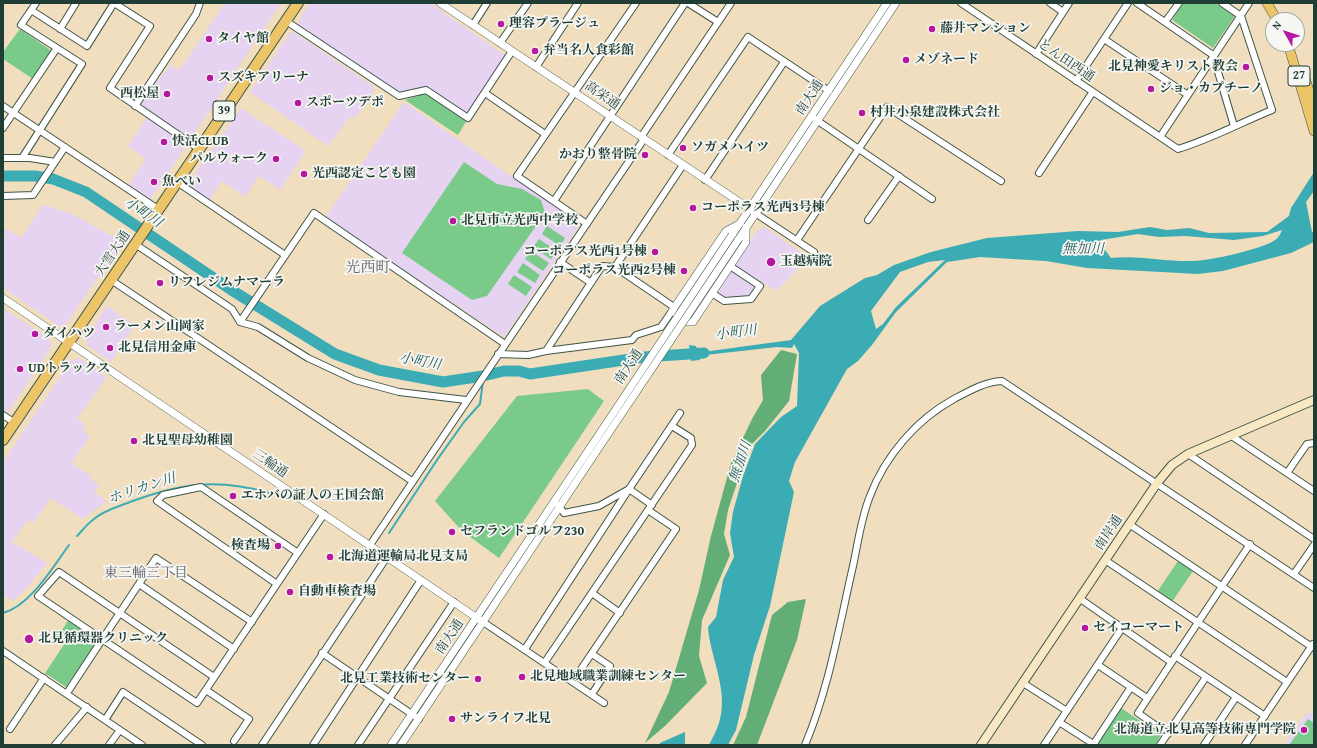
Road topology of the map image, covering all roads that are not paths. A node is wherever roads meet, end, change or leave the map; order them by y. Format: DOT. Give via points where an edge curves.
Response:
graph roads {
  1 [pos="36,3"];
  2 [pos="76,3"];
  3 [pos="114,3"];
  4 [pos="200,3"];
  5 [pos="298,3"];
  6 [pos="440,3"];
  7 [pos="487,3"];
  8 [pos="528,3"];
  9 [pos="578,3"];
  10 [pos="636,3"];
  11 [pos="685,3"];
  12 [pos="688,3"];
  13 [pos="731,3"];
  14 [pos="887,3"];
  15 [pos="896,3"];
  16 [pos="961,3"];
  17 [pos="1050,3"];
  18 [pos="1069,3"];
  19 [pos="1128,3"];
  20 [pos="1137,3"];
  21 [pos="1178,3"];
  22 [pos="1222,3"];
  23 [pos="1249,3"];
  24 [pos="1267,3"];
  25 [pos="1273,3"];
  26 [pos="31,10"];
  27 [pos="1063,12"];
  28 [pos="1272,12"];
  29 [pos="1278,12"];
  30 [pos="1241,16"];
  31 [pos="286,21"];
  32 [pos="718,22"];
  33 [pos="1165,22"];
  34 [pos="473,25"];
  35 [pos="60,29"];
  36 [pos="1104,39"];
  37 [pos="500,43"];
  38 [pos="57,48"];
  39 [pos="512,51"];
  40 [pos="1291,52"];
  41 [pos="1296,52"];
  42 [pos="1036,54"];
  43 [pos="1213,55"];
  44 [pos="784,62"];
  45 [pos="536,66"];
  46 [pos="1076,81"];
  47 [pos="829,91"];
  48 [pos="574,92"];
  49 [pos="1092,92"];
  50 [pos="485,93"];
  51 [pos="1188,94"];
  52 [pos="3,106"];
  53 [pos="135,106"];
  54 [pos="1312,107"];
  55 [pos="13,112"];
  56 [pos="610,116"];
  57 [pos="815,119"];
  58 [pos="1234,126"];
  59 [pos="3,128"];
  60 [pos="40,130"];
  61 [pos="1314,131"];
  62 [pos="545,134"];
  63 [pos="1160,137"];
  64 [pos="642,138"];
  65 [pos="65,147"];
  66 [pos="859,148"];
  67 [pos="199,149"];
  68 [pos="668,155"];
  69 [pos="3,158"];
  70 [pos="22,158"];
  71 [pos="54,164"];
  72 [pos="683,165"];
  73 [pos="1039,173"];
  74 [pos="899,176"];
  75 [pos="706,180"];
  76 [pos="1001,181"];
  77 [pos="177,182"];
  78 [pos="3,196"];
  79 [pos="932,199"];
  80 [pos="554,201"];
  81 [pos="158,209"];
  82 [pos="752,211"];
  83 [pos="868,220"];
  84 [pos="587,224"];
  85 [pos="743,226"];
  86 [pos="797,240"];
  87 [pos="137,241"];
  88 [pos="814,252"];
  89 [pos="285,255"];
  90 [pos="560,262"];
  91 [pos="730,266"];
  92 [pos="615,267"];
  93 [pos="111,280"];
  94 [pos="592,283"];
  95 [pos="712,293"];
  96 [pos="3,298"];
  97 [pos="673,309"];
  98 [pos="240,322"];
  99 [pos="69,342"];
  100 [pos="505,344"];
  101 [pos="546,351"];
  102 [pos="496,356"];
  103 [pos="466,400"];
  104 [pos="1314,400"];
  105 [pos="680,413"];
  106 [pos="3,415"];
  107 [pos="15,422"];
  108 [pos="672,426"];
  109 [pos="1230,435"];
  110 [pos="3,440"];
  111 [pos="1314,443"];
  112 [pos="593,450"];
  113 [pos="1188,454"];
  114 [pos="1287,473"];
  115 [pos="412,481"];
  116 [pos="1157,483"];
  117 [pos="629,489"];
  118 [pos="1314,491"];
  119 [pos="553,502"];
  120 [pos="559,507"];
  121 [pos="650,507"];
  122 [pos="324,514"];
  123 [pos="1129,524"];
  124 [pos="1314,539"];
  125 [pos="1250,544"];
  126 [pos="1314,544"];
  127 [pos="370,545"];
  128 [pos="298,553"];
  129 [pos="387,556"];
  130 [pos="1105,560"];
  131 [pos="1294,574"];
  132 [pos="421,580"];
  133 [pos="139,584"];
  134 [pos="278,584"];
  135 [pos="1222,586"];
  136 [pos="1314,588"];
  137 [pos="592,593"];
  138 [pos="1079,598"];
  139 [pos="454,602"];
  140 [pos="120,612"];
  141 [pos="620,613"];
  142 [pos="477,617"];
  143 [pos="252,622"];
  144 [pos="483,622"];
  145 [pos="1197,623"];
  146 [pos="1122,628"];
  147 [pos="103,639"];
  148 [pos="1313,645"];
  149 [pos="234,649"];
  150 [pos="525,649"];
  151 [pos="3,651"];
  152 [pos="322,653"];
  153 [pos="592,654"];
  154 [pos="1175,656"];
  155 [pos="545,662"];
  156 [pos="1171,662"];
  157 [pos="1098,666"];
  158 [pos="214,677"];
  159 [pos="1206,677"];
  160 [pos="44,678"];
  161 [pos="358,678"];
  162 [pos="574,681"];
  163 [pos="1287,682"];
  164 [pos="1023,683"];
  165 [pos="1131,687"];
  166 [pos="206,690"];
  167 [pos="67,694"];
  168 [pos="592,694"];
  169 [pos="1236,697"];
  170 [pos="1147,698"];
  171 [pos="389,699"];
  172 [pos="604,703"];
  173 [pos="87,707"];
  174 [pos="1067,711"];
  175 [pos="412,714"];
  176 [pos="1265,716"];
  177 [pos="419,719"];
  178 [pos="105,720"];
  179 [pos="1059,722"];
  180 [pos="10,729"];
  181 [pos="120,730"];
  182 [pos="1168,734"];
  183 [pos="234,741"];
  184 [pos="55,745"];
  185 [pos="109,745"];
  186 [pos="142,745"];
  187 [pos="202,745"];
  188 [pos="262,745"];
  189 [pos="313,745"];
  190 [pos="358,745"];
  191 [pos="391,745"];
  192 [pos="401,745"];
  193 [pos="805,745"];
  194 [pos="981,745"];
  195 [pos="1044,745"];
  196 [pos="1094,745"];
  197 [pos="1160,745"];
  198 [pos="1204,745"];
  199 [pos="1245,745"];
  1 -- 26 [label="street"];
  2 -- 35 [label="street"];
  3 -- 35 [label="street" via="86,46"];
  3 -- 53 [label="street" via="150,26 110,88"];
  4 -- 53 [label="street" via="192,21"];
  5 -- 31 [label="highway, 大雪大通 / 39"];
  6 -- 34 [label="street, 高栄通"];
  7 -- 34 [label="street"];
  8 -- 37 [label="street"];
  9 -- 45 [label="street"];
  10 -- 48 [label="street"];
  11 -- 56 [label="street"];
  12 -- 32 [label="street"];
  13 -- 32 [label="street"];
  14 -- 47 [label="street, 南大通"];
  15 -- 57 [label="street, 南大通"];
  16 -- 42 [label="street, とん田西通"];
  17 -- 27 [label="street"];
  18 -- 27 [label="street"];
  19 -- 36 [label="street"];
  20 -- 33 [label="street"];
  21 -- 33 [label="street"];
  22 -- 30 [label="street"];
  23 -- 30 [label="street"];
  24 -- 28 [label="main road"];
  25 -- 29 [label="main road"];
  26 -- 35 [label="street"];
  26 -- 38 [label="street" via="21,25"];
  27 -- 42 [label="street"];
  30 -- 43 [label="street"];
  30 -- 58 [label="street" via="1272,110"];
  31 -- 50 [label="street" via="399,96 426,90 468,118"];
  31 -- 67 [label="highway, 大雪大通 / 39"];
  32 -- 64 [label="street"];
  33 -- 43 [label="street"];
  34 -- 37 [label="street, 高栄通"];
  36 -- 46 [label="street"];
  36 -- 51 [label="street"];
  37 -- 39 [label="street, 高栄通"];
  38 -- 55 [label="street"];
  38 -- 60 [label="street" via="82,64"];
  39 -- 45 [label="street, 高栄通"];
  39 -- 50 [label="street"];
  40 -- 54 [label="main road, 27"];
  41 -- 54 [label="main road, 27"];
  42 -- 46 [label="street, とん田西通"];
  43 -- 51 [label="street"];
  43 -- 58 [label="street"];
  44 -- 47 [label="street"];
  44 -- 68 [label="street" via="748,37"];
  44 -- 75 [label="street"];
  45 -- 48 [label="street, 高栄通"];
  46 -- 49 [label="street, とん田西通"];
  47 -- 57 [label="street, 南大通"];
  48 -- 56 [label="street, 高栄通"];
  48 -- 62 [label="street"];
  49 -- 63 [label="street, とん田西通"];
  49 -- 73 [label="street"];
  50 -- 62 [label="street"];
  51 -- 63 [label="street"];
  52 -- 55 [label="street"];
  53 -- 67 [label="street"];
  54 -- 61 [label="main road, 27"];
  55 -- 59 [label="street"];
  55 -- 60 [label="street"];
  56 -- 64 [label="street, 高栄通"];
  56 -- 80 [label="street"];
  57 -- 66 [label="street"];
  57 -- 82 [label="street, 南大通"];
  58 -- 63 [label="street, とん田西通" via="1206,140 1178,149"];
  60 -- 65 [label="street"];
  60 -- 70 [label="street"];
  62 -- 80 [label="street" via="517,176"];
  64 -- 68 [label="street, 高栄通"];
  64 -- 84 [label="street"];
  65 -- 71 [label="street"];
  65 -- 81 [label="street"];
  66 -- 74 [label="street"];
  66 -- 76 [label="street" via="887,107"];
  66 -- 86 [label="street"];
  67 -- 77 [label="highway, 大雪大通 / 39"];
  68 -- 72 [label="street, 高栄通"];
  69 -- 70 [label="street"];
  70 -- 71 [label="street"];
  71 -- 78 [label="street" via="33,196"];
  72 -- 75 [label="street, 高栄通"];
  72 -- 92 [label="street"];
  74 -- 79 [label="street"];
  74 -- 83 [label="street"];
  75 -- 82 [label="street, 高栄通"];
  77 -- 81 [label="highway, 大雪大通 / 39"];
  77 -- 89 [label="street"];
  80 -- 84 [label="street"];
  81 -- 87 [label="highway, 大雪大通 / 39"];
  82 -- 85 [label="street, 南大通"];
  82 -- 86 [label="street"];
  84 -- 90 [label="street"];
  85 -- 91 [label="street" via="746,242"];
  85 -- 97 [label="street" via="726,231"];
  85 -- 112 [label="street, 南大通, bridge"];
  86 -- 88 [label="street"];
  87 -- 93 [label="highway, 大雪大通 / 39"];
  87 -- 98 [label="street" via="232,309"];
  89 -- 98 [label="street"];
  89 -- 100 [label="street" via="314,213"];
  90 -- 94 [label="street"];
  90 -- 100 [label="street"];
  91 -- 95 [label="street"];
  91 -- 95 [label="street" via="760,286 750,299 724,302"];
  92 -- 94 [label="street" via="602,266"];
  92 -- 97 [label="street"];
  93 -- 99 [label="highway, 大雪大通 / 39"];
  93 -- 115 [label="street"];
  94 -- 101 [label="street"];
  95 -- 97 [label="street" via="693,322 688,322"];
  96 -- 99 [label="street, 三輪通"];
  97 -- 101 [label="street" via="661,327 636,335 632,340"];
  98 -- 103 [label="street" via="258,327 308,358 354,380 399,392"];
  99 -- 107 [label="highway, 大雪大通 / 39"];
  99 -- 122 [label="street, 三輪通"];
  100 -- 102 [label="street"];
  101 -- 102 [label="street" via="528,355"];
  102 -- 103 [label="street"];
  103 -- 115 [label="street"];
  104 -- 109 [label="main road, 南岸通"];
  105 -- 108 [label="street"];
  106 -- 107 [label="street"];
  107 -- 110 [label="highway, 大雪大通 / 39"];
  108 -- 117 [label="street"];
  108 -- 121 [label="street" via="691,438 692,445"];
  109 -- 113 [label="main road, 南岸通"];
  109 -- 114 [label="street"];
  111 -- 114 [label="street" via="1307,444"];
  112 -- 119 [label="street, 南大通"];
  112 -- 120 [label="street, 南大通"];
  113 -- 116 [label="main road, 南岸通" via="1172,465"];
  113 -- 124 [label="street"];
  114 -- 118 [label="street"];
  115 -- 127 [label="street"];
  116 -- 123 [label="main road, 南岸通"];
  116 -- 125 [label="street"];
  116 -- 193 [label="street" via="1002,381 990,382 940,406 900,445 884,466 870,496 829,674"];
  117 -- 120 [label="street" via="599,506 582,511 564,513"];
  117 -- 121 [label="street"];
  117 -- 150 [label="street"];
  119 -- 120 [label="street"];
  119 -- 142 [label="street, 南大通"];
  120 -- 144 [label="street, 南大通"];
  121 -- 137 [label="street"];
  121 -- 141 [label="street" via="676,529"];
  122 -- 127 [label="street, 三輪通"];
  122 -- 128 [label="street"];
  123 -- 130 [label="main road, 南岸通"];
  123 -- 135 [label="street"];
  125 -- 131 [label="street"];
  125 -- 135 [label="street"];
  126 -- 131 [label="street"];
  127 -- 129 [label="street, 三輪通"];
  128 -- 134 [label="street"];
  128 -- 134 [label="street" via="201,487 163,495 157,501"];
  129 -- 132 [label="street, 三輪通"];
  129 -- 152 [label="street"];
  130 -- 138 [label="main road, 南岸通"];
  130 -- 145 [label="street"];
  131 -- 136 [label="street"];
  132 -- 139 [label="street, 三輪通"];
  132 -- 161 [label="street"];
  133 -- 140 [label="street"];
  133 -- 143 [label="street" via="156,558"];
  133 -- 149 [label="street"];
  134 -- 143 [label="street"];
  135 -- 145 [label="street"];
  135 -- 148 [label="street"];
  137 -- 141 [label="street"];
  137 -- 155 [label="street"];
  138 -- 146 [label="street"];
  138 -- 164 [label="main road, 南岸通"];
  139 -- 142 [label="street, 三輪通"];
  139 -- 171 [label="street"];
  140 -- 147 [label="street"];
  140 -- 147 [label="street" via="59,572 38,596"];
  140 -- 158 [label="street"];
  141 -- 153 [label="street"];
  142 -- 144 [label="street, 三輪通"];
  142 -- 175 [label="street, 南大通"];
  143 -- 149 [label="street"];
  144 -- 150 [label="street"];
  144 -- 177 [label="street, 南大通"];
  145 -- 154 [label="street"];
  145 -- 163 [label="street"];
  146 -- 156 [label="street"];
  146 -- 157 [label="street"];
  147 -- 166 [label="street" via="197,703"];
  147 -- 167 [label="street"];
  148 -- 163 [label="street"];
  149 -- 158 [label="street"];
  150 -- 155 [label="street"];
  151 -- 160 [label="street"];
  152 -- 161 [label="street"];
  152 -- 188 [label="street"];
  153 -- 162 [label="street"];
  153 -- 168 [label="street" via="610,666"];
  154 -- 156 [label="street"];
  154 -- 159 [label="street"];
  155 -- 162 [label="street"];
  156 -- 170 [label="street"];
  157 -- 165 [label="street"];
  157 -- 174 [label="street"];
  158 -- 166 [label="street"];
  159 -- 169 [label="street"];
  159 -- 182 [label="street"];
  160 -- 167 [label="street"];
  160 -- 180 [label="street"];
  161 -- 171 [label="street"];
  161 -- 189 [label="street"];
  162 -- 168 [label="street"];
  163 -- 176 [label="street"];
  164 -- 174 [label="street"];
  164 -- 194 [label="main road, 南岸通"];
  165 -- 170 [label="street"];
  165 -- 196 [label="street"];
  166 -- 183 [label="street" via="249,719"];
  167 -- 173 [label="street"];
  168 -- 172 [label="street"];
  169 -- 176 [label="street"];
  169 -- 198 [label="street"];
  170 -- 182 [label="street" via="1138,713"];
  171 -- 175 [label="street"];
  171 -- 190 [label="street"];
  173 -- 178 [label="street"];
  173 -- 184 [label="street"];
  174 -- 179 [label="street"];
  175 -- 177 [label="street"];
  175 -- 191 [label="street, 南大通"];
  176 -- 199 [label="street"];
  177 -- 192 [label="street, 南大通"];
  178 -- 181 [label="street"];
  178 -- 187 [label="street" via="123,692"];
  179 -- 195 [label="street"];
  179 -- 196 [label="street"];
  181 -- 185 [label="street"];
  181 -- 186 [label="street"];
  182 -- 197 [label="street"];
}
